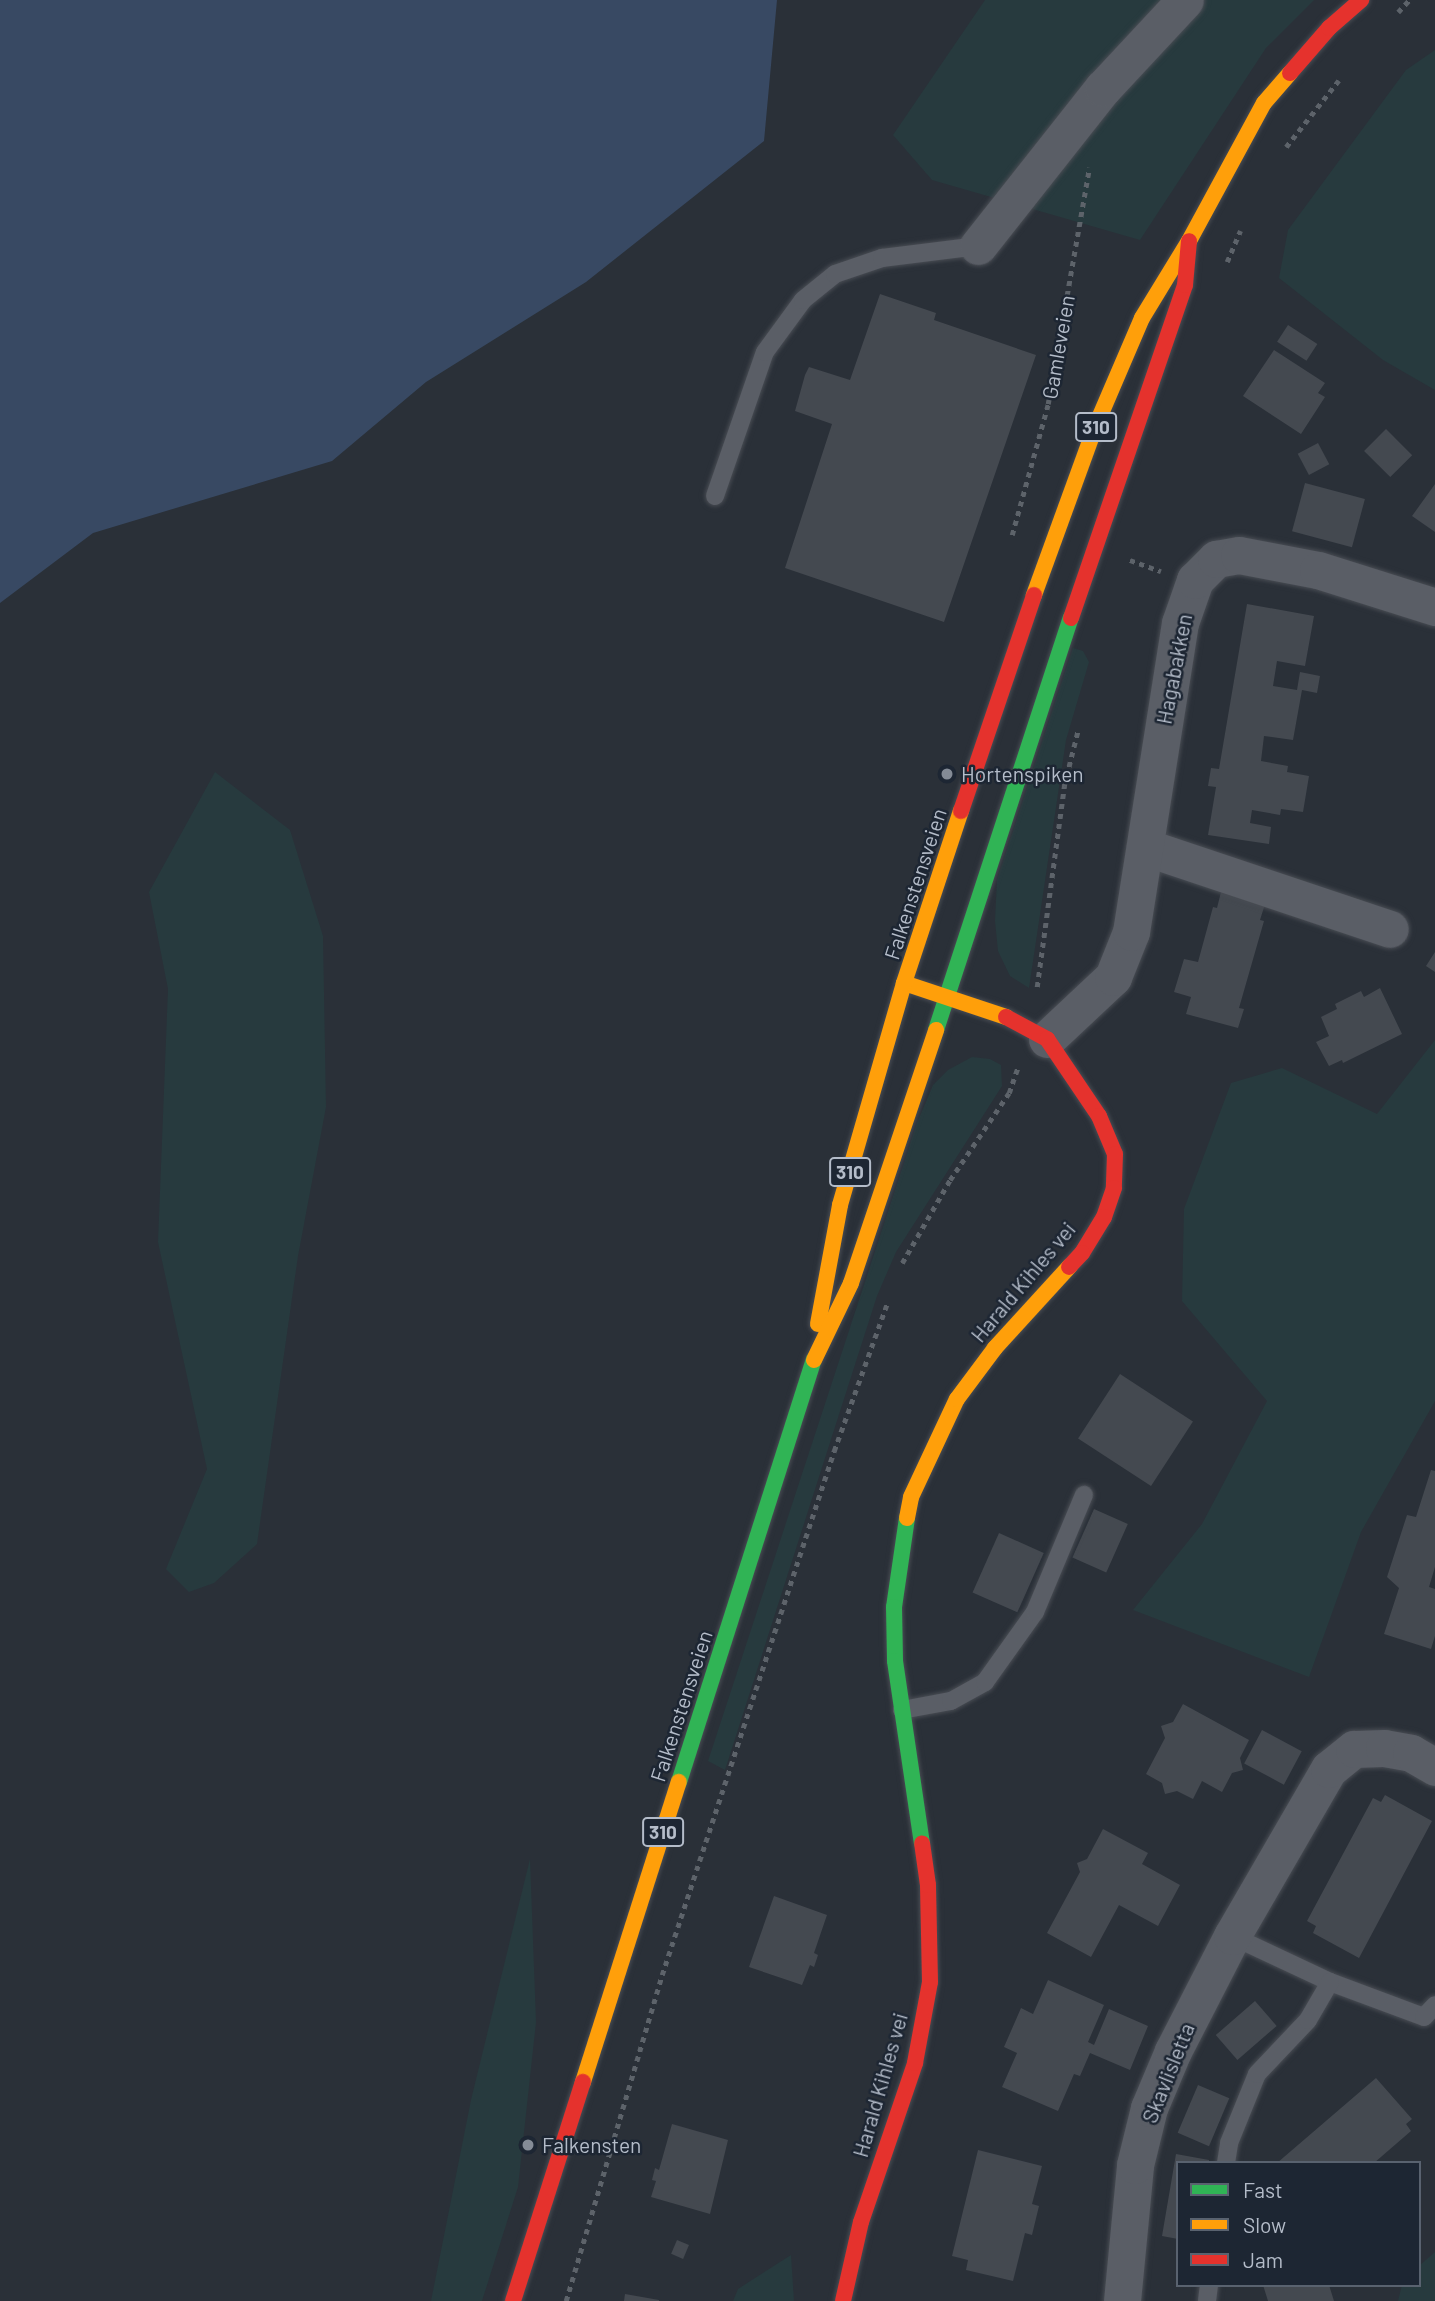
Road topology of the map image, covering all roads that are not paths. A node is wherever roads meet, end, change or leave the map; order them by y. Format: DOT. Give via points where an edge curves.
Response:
graph roads {
  1 [pos="1185,0"];
  2 [pos="1360,0"];
  3 [pos="1189,241"];
  4 [pos="978,246"];
  5 [pos="715,495"];
  6 [pos="1435,607"];
  7 [pos="1145,847"];
  8 [pos="1390,929"];
  9 [pos="904,983"];
  10 [pos="946,998"];
  11 [pos="1039,1034"];
  12 [pos="812,1364"];
  13 [pos="1084,1495"];
  14 [pos="902,1710"];
  15 [pos="1435,1767"];
  16 [pos="1232,1936"];
  17 [pos="1330,1982"];
  18 [pos="1430,2011"];
  19 [pos="1226,2161"];
  20 [pos="513,2301"];
  21 [pos="843,2301"];
  22 [pos="1122,2301"];
  1 -- 4 [label="street" via="1103,88"];
  2 -- 3 [label="main road, Falkenstensveien / 310" via="1329,27 1264,103"];
  3 -- 9 [label="main road, Falkenstensveien / 310" via="1142,318 1073,485"];
  3 -- 10 [label="main road, Falkenstensveien / 310" via="1185,285"];
  4 -- 5 [label="lane" via="881,258 835,274 803,300 765,352"];
  6 -- 7 [label="street, Hagabakken" via="1318,570 1240,555 1216,559 1195,580 1180,623"];
  7 -- 8 [label="street"];
  7 -- 11 [label="street, Hagabakken" via="1131,932 1113,977"];
  9 -- 10 [label="main road"];
  9 -- 12 [label="main road, Falkenstensveien / 310" via="840,1205"];
  10 -- 11 [label="main road"];
  10 -- 12 [label="main road, Falkenstensveien / 310" via="851,1283"];
  11 -- 14 [label="main road, Harald Kihles vei" via="1099,1116 1115,1154 1114,1188 1104,1217 1082,1253 995,1348 957,1399 911,1497 894,1607"];
  12 -- 20 [label="main road, Falkenstensveien / 310"];
  13 -- 14 [label="lane" via="1035,1612 985,1682 951,1701"];
  14 -- 21 [label="main road, Harald Kihles vei" via="928,1885 930,1982 915,2063 861,2222"];
  15 -- 16 [label="street, Skavlisletta" via="1411,1753 1384,1748 1354,1749 1329,1769"];
  16 -- 17 [label="lane"];
  16 -- 22 [label="street, Skavlisletta" via="1149,2108 1135,2165"];
  17 -- 18 [label="lane"];
  17 -- 19 [label="lane" via="1308,2020 1257,2074"];
}
